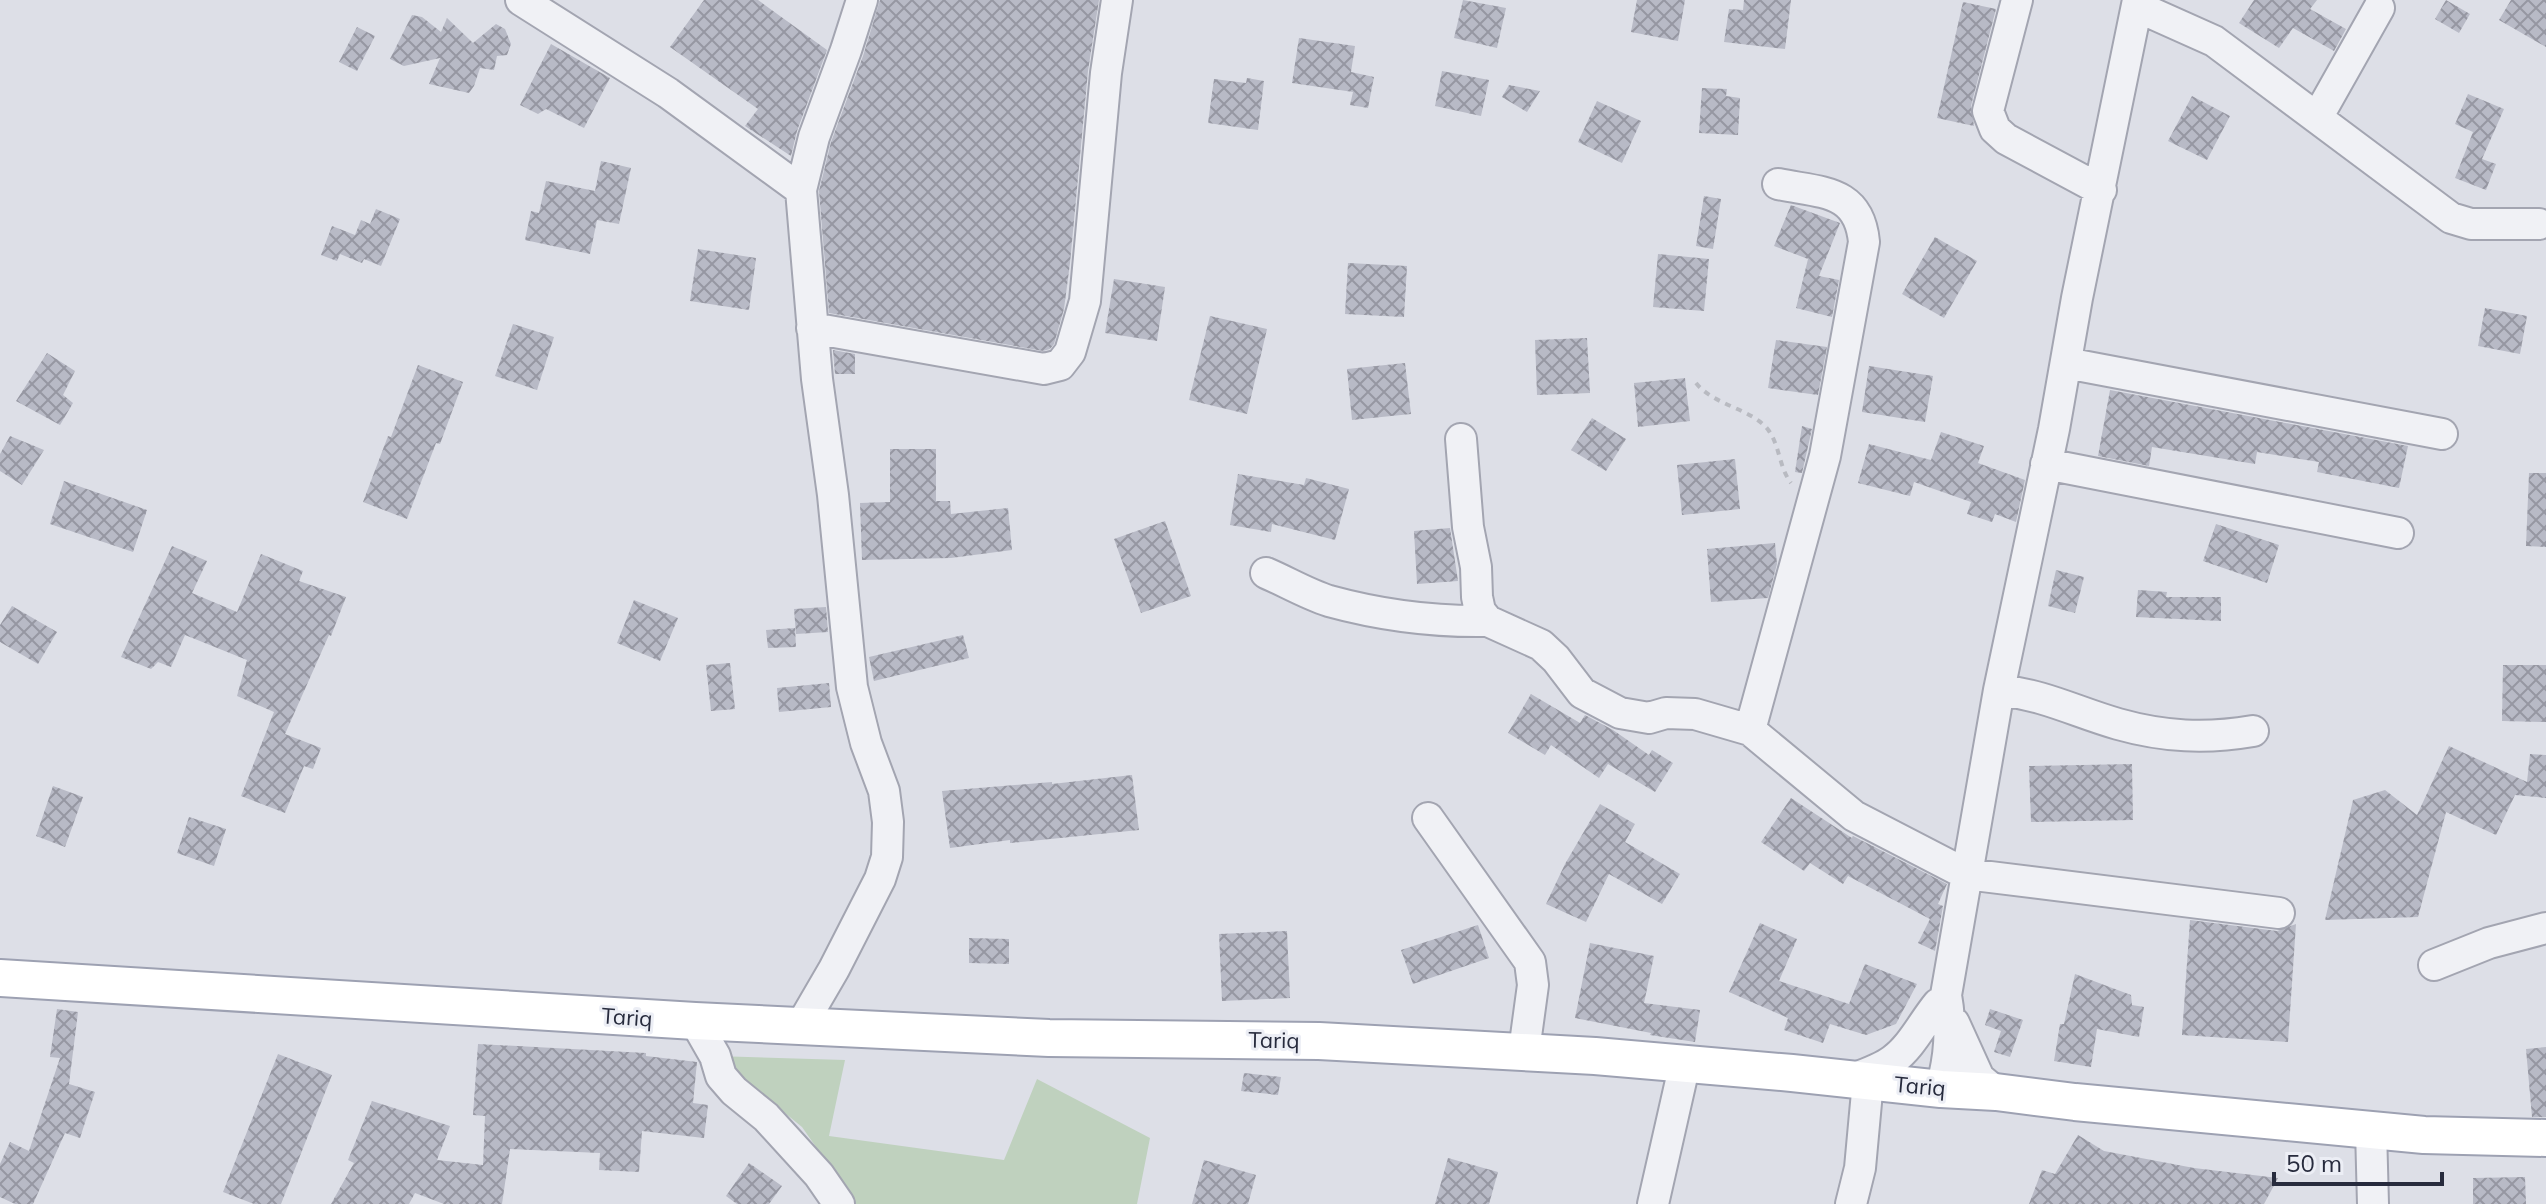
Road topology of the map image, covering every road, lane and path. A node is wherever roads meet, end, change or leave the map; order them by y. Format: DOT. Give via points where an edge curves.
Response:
graph roads {
  1 [pos="521,0"];
  2 [pos="862,0"];
  3 [pos="1117,0"];
  4 [pos="2017,0"];
  5 [pos="2138,4"];
  6 [pos="2379,8"];
  7 [pos="2317,118"];
  8 [pos="1778,184"];
  9 [pos="801,190"];
  10 [pos="2101,190"];
  11 [pos="2539,224"];
  12 [pos="812,328"];
  13 [pos="2066,363"];
  14 [pos="1696,383"];
  15 [pos="2442,434"];
  16 [pos="1461,439"];
  17 [pos="2046,464"];
  18 [pos="1810,516"];
  19 [pos="2398,533"];
  20 [pos="1266,573"];
  21 [pos="1488,621"];
  22 [pos="1999,690"];
  23 [pos="1750,730"];
  24 [pos="2253,731"];
  25 [pos="1428,818"];
  26 [pos="1966,874"];
  27 [pos="2279,913"];
  28 [pos="2546,928"];
  29 [pos="2434,965"];
  30 [pos="0,978"];
  31 [pos="1944,1003"];
  32 [pos="695,1021"];
  33 [pos="802,1024"];
  34 [pos="1524,1051"];
  35 [pos="1685,1063"];
  36 [pos="1860,1080"];
  37 [pos="1905,1086"];
  38 [pos="1941,1089"];
  39 [pos="1996,1092"];
  40 [pos="2371,1130"];
  41 [pos="2546,1138"];
  42 [pos="839,1204"];
  43 [pos="1653,1204"];
  44 [pos="1851,1204"];
  45 [pos="2373,1204"];
  1 -- 9 [label="street" via="657,85"];
  2 -- 9 [label="street"];
  3 -- 12 [label="street" via="1085,301 1070,352 1060,365 1044,369"];
  4 -- 10 [label="street" via="1988,111 1991,120 2006,139"];
  5 -- 7 [label="street" via="2214,41"];
  5 -- 10 [label="street"];
  6 -- 7 [label="street"];
  7 -- 11 [label="street" via="2451,218 2471,224"];
  8 -- 18 [label="street" via="1838,196 1858,213 1864,242"];
  9 -- 12 [label="street"];
  10 -- 13 [label="street"];
  12 -- 33 [label="street" via="852,687 884,791 888,822 880,879"];
  13 -- 15 [label="street"];
  13 -- 17 [label="street"];
  14 -- 18 [label="path" via="1704,393 1768,430 1783,472"];
  16 -- 21 [label="street" via="1477,597"];
  17 -- 19 [label="street"];
  17 -- 22 [label="street"];
  18 -- 23 [label="street"];
  20 -- 21 [label="street" via="1327,600 1435,620"];
  21 -- 23 [label="street" via="1541,645 1582,693 1620,713 1649,718 1695,714"];
  22 -- 24 [label="street" via="2043,697 2117,724 2174,736"];
  22 -- 26 [label="street"];
  23 -- 26 [label="street" via="1854,816"];
  25 -- 34 [label="street" via="1530,962 1533,985"];
  26 -- 27 [label="street"];
  26 -- 31 [label="street"];
  28 -- 29 [label="street"];
  30 -- 32 [label="main road, Tariq"];
  31 -- 36 [label="street" via="1894,1059"];
  31 -- 37 [label="street" via="1909,1065"];
  31 -- 38 [label="street" via="1950,1046"];
  31 -- 39 [label="street" via="1979,1078"];
  32 -- 33 [label="main road, Tariq"];
  32 -- 42 [label="street" via="721,1076 766,1117"];
  33 -- 34 [label="main road, Tariq" via="1049,1038 1319,1041"];
  34 -- 35 [label="main road, Tariq"];
  35 -- 36 [label="main road, Tariq"];
  35 -- 43 [label="street"];
  36 -- 37 [label="main road, Tariq"];
  36 -- 44 [label="street" via="1860,1168"];
  37 -- 38 [label="main road, Tariq"];
  38 -- 39 [label="main road, Tariq"];
  39 -- 40 [label="main road, Tariq"];
  40 -- 41 [label="main road, Tariq"];
  40 -- 45 [label="street"];
}
